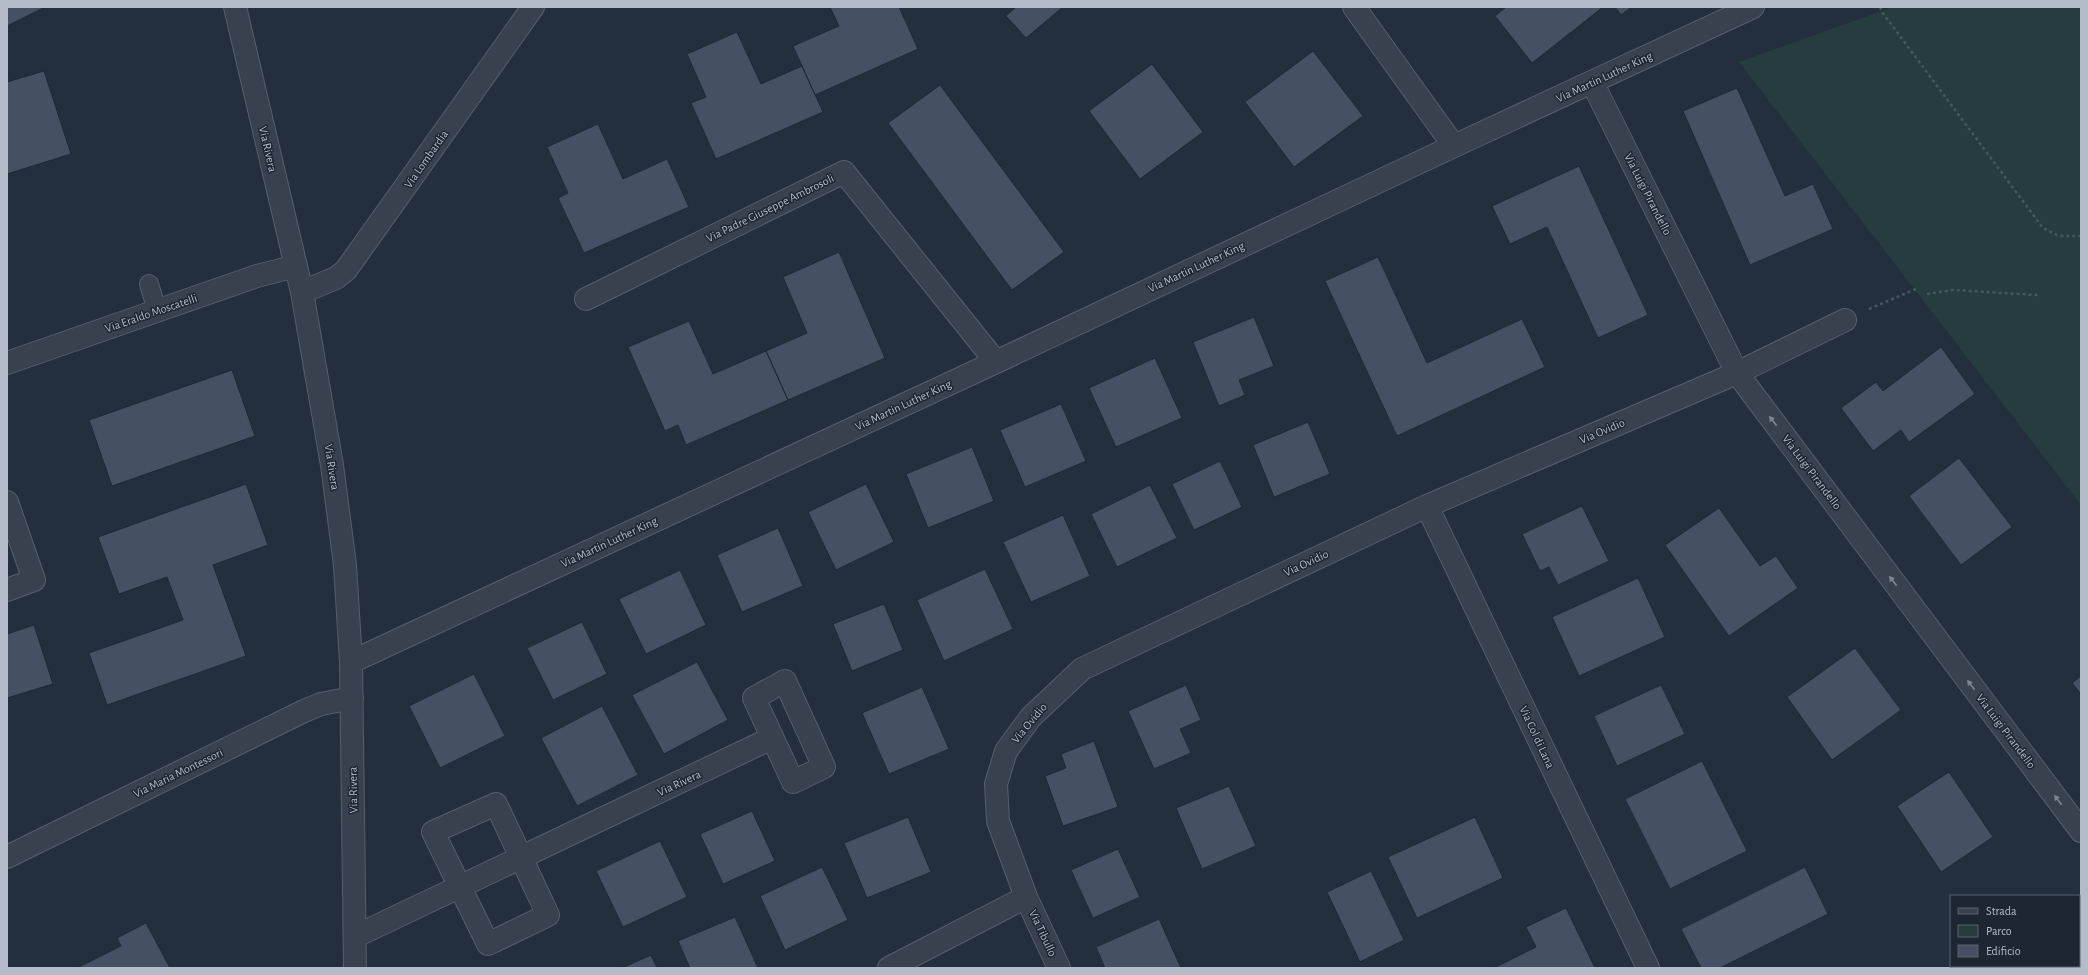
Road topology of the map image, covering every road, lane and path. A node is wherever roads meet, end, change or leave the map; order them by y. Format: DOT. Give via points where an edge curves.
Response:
graph roads {
  1 [pos="235,7"];
  2 [pos="534,7"];
  3 [pos="1354,7"];
  4 [pos="1753,7"];
  5 [pos="1880,7"];
  6 [pos="1592,82"];
  7 [pos="1454,146"];
  8 [pos="2081,236"];
  9 [pos="296,266"];
  10 [pos="149,284"];
  11 [pos="1916,288"];
  12 [pos="302,292"];
  13 [pos="1927,294"];
  14 [pos="2038,295"];
  15 [pos="586,299"];
  16 [pos="157,310"];
  17 [pos="1845,320"];
  18 [pos="996,362"];
  19 [pos="7,363"];
  20 [pos="1738,373"];
  21 [pos="7,502"];
  22 [pos="1427,506"];
  23 [pos="7,590"];
  24 [pos="351,662"];
  25 [pos="352,698"];
  26 [pos="772,738"];
  27 [pos="2081,831"];
  28 [pos="7,857"];
  29 [pos="521,858"];
  30 [pos="459,886"];
  31 [pos="1026,897"];
  32 [pos="356,936"];
  33 [pos="355,968"];
  34 [pos="889,968"];
  35 [pos="1059,968"];
  36 [pos="1648,968"];
  1 -- 9 [label="street, Via Rivera"];
  2 -- 12 [label="street, Via Lombardia" via="346,270 336,278"];
  3 -- 7 [label="street"];
  4 -- 6 [label="street, Via Martin Luther King"];
  5 -- 8 [label="path" via="2043,228 2060,236"];
  6 -- 7 [label="street, Via Martin Luther King"];
  6 -- 20 [label="street, Via Luigi Pirandello"];
  7 -- 18 [label="street, Via Martin Luther King"];
  9 -- 12 [label="street, Via Rivera"];
  9 -- 16 [label="street, Via Eraldo Moscatelli" via="257,276"];
  10 -- 16 [label="lane"];
  11 -- 17 [label="path"];
  12 -- 24 [label="street, Via Rivera" via="332,466 345,564"];
  13 -- 14 [label="path" via="1952,290"];
  15 -- 18 [label="street, Via Padre Giuseppe Ambrosoli" via="844,172"];
  16 -- 19 [label="street, Via Eraldo Moscatelli" via="112,320"];
  17 -- 20 [label="street, Via Ovidio"];
  18 -- 24 [label="street, Via Martin Luther King"];
  20 -- 22 [label="street, Via Ovidio"];
  27 -- 20 [label="street, Via Luigi Pirandello, one-way"];
  21 -- 23 [label="street" via="34,580"];
  22 -- 31 [label="street, Via Ovidio" via="1082,669 1031,717 1006,750 996,784 998,821"];
  22 -- 36 [label="street, Via Col di Lana"];
  24 -- 25 [label="street, Via Rivera"];
  25 -- 28 [label="street, Via Maria Montessori" via="321,704 304,711"];
  25 -- 32 [label="street, Via Rivera"];
  26 -- 29 [label="street, Via Rivera"];
  29 -- 30 [label="street, Via Rivera"];
  29 -- 30 [label="street" via="496,804 433,832"];
  29 -- 30 [label="street" via="548,916 488,944"];
  30 -- 32 [label="street, Via Rivera"];
  31 -- 34 [label="street"];
  31 -- 35 [label="street, Via Tibullo"];
  32 -- 33 [label="street, Via Rivera"];
}
